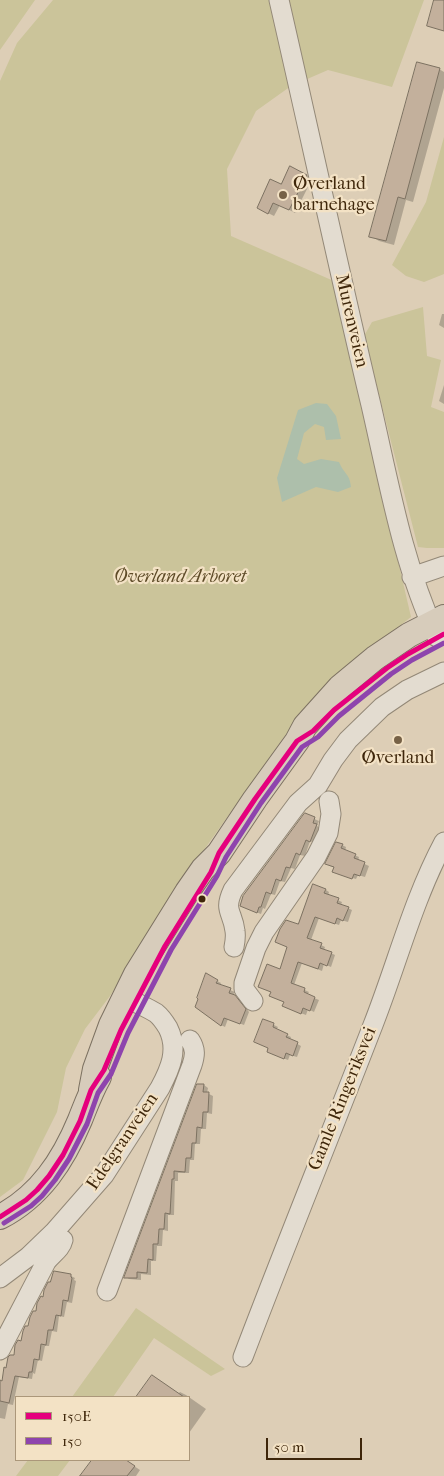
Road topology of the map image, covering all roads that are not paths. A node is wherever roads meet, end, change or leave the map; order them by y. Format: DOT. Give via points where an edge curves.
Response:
graph roads {
  1 [pos="279,0"];
  2 [pos="444,566"];
  3 [pos="412,577"];
  4 [pos="439,628"];
  5 [pos="444,672"];
  6 [pos="329,801"];
  7 [pos="444,842"];
  8 [pos="234,947"];
  9 [pos="130,1000"];
  10 [pos="253,1001"];
  11 [pos="190,1040"];
  12 [pos="0,1217"];
  13 [pos="63,1240"];
  14 [pos="0,1278"];
  15 [pos="107,1291"];
  16 [pos="0,1350"];
  17 [pos="243,1358"];
  1 -- 3 [label="street, Murenveien"];
  2 -- 3 [label="street"];
  3 -- 4 [label="street, Murenveien"];
  4 -- 9 [label="main road" via="297,741 219,853 203,869 175,909 136,974"];
  5 -- 8 [label="street" via="407,690 382,707 348,740 318,785 298,803 228,899 236,934"];
  6 -- 10 [label="street" via="328,833 316,857 256,948 244,982 244,989"];
  7 -- 17 [label="street, Gamle Ringeriksvei" via="418,897 381,1004"];
  9 -- 12 [label="main road" via="111,1025 80,1121 63,1155 38,1190"];
  9 -- 14 [label="street, Edelgranveien" via="156,1014 169,1030 173,1050 167,1074 104,1175 55,1231"];
  11 -- 15 [label="street" via="195,1052 192,1065"];
  13 -- 16 [label="street" via="62,1246 46,1262"];
}
